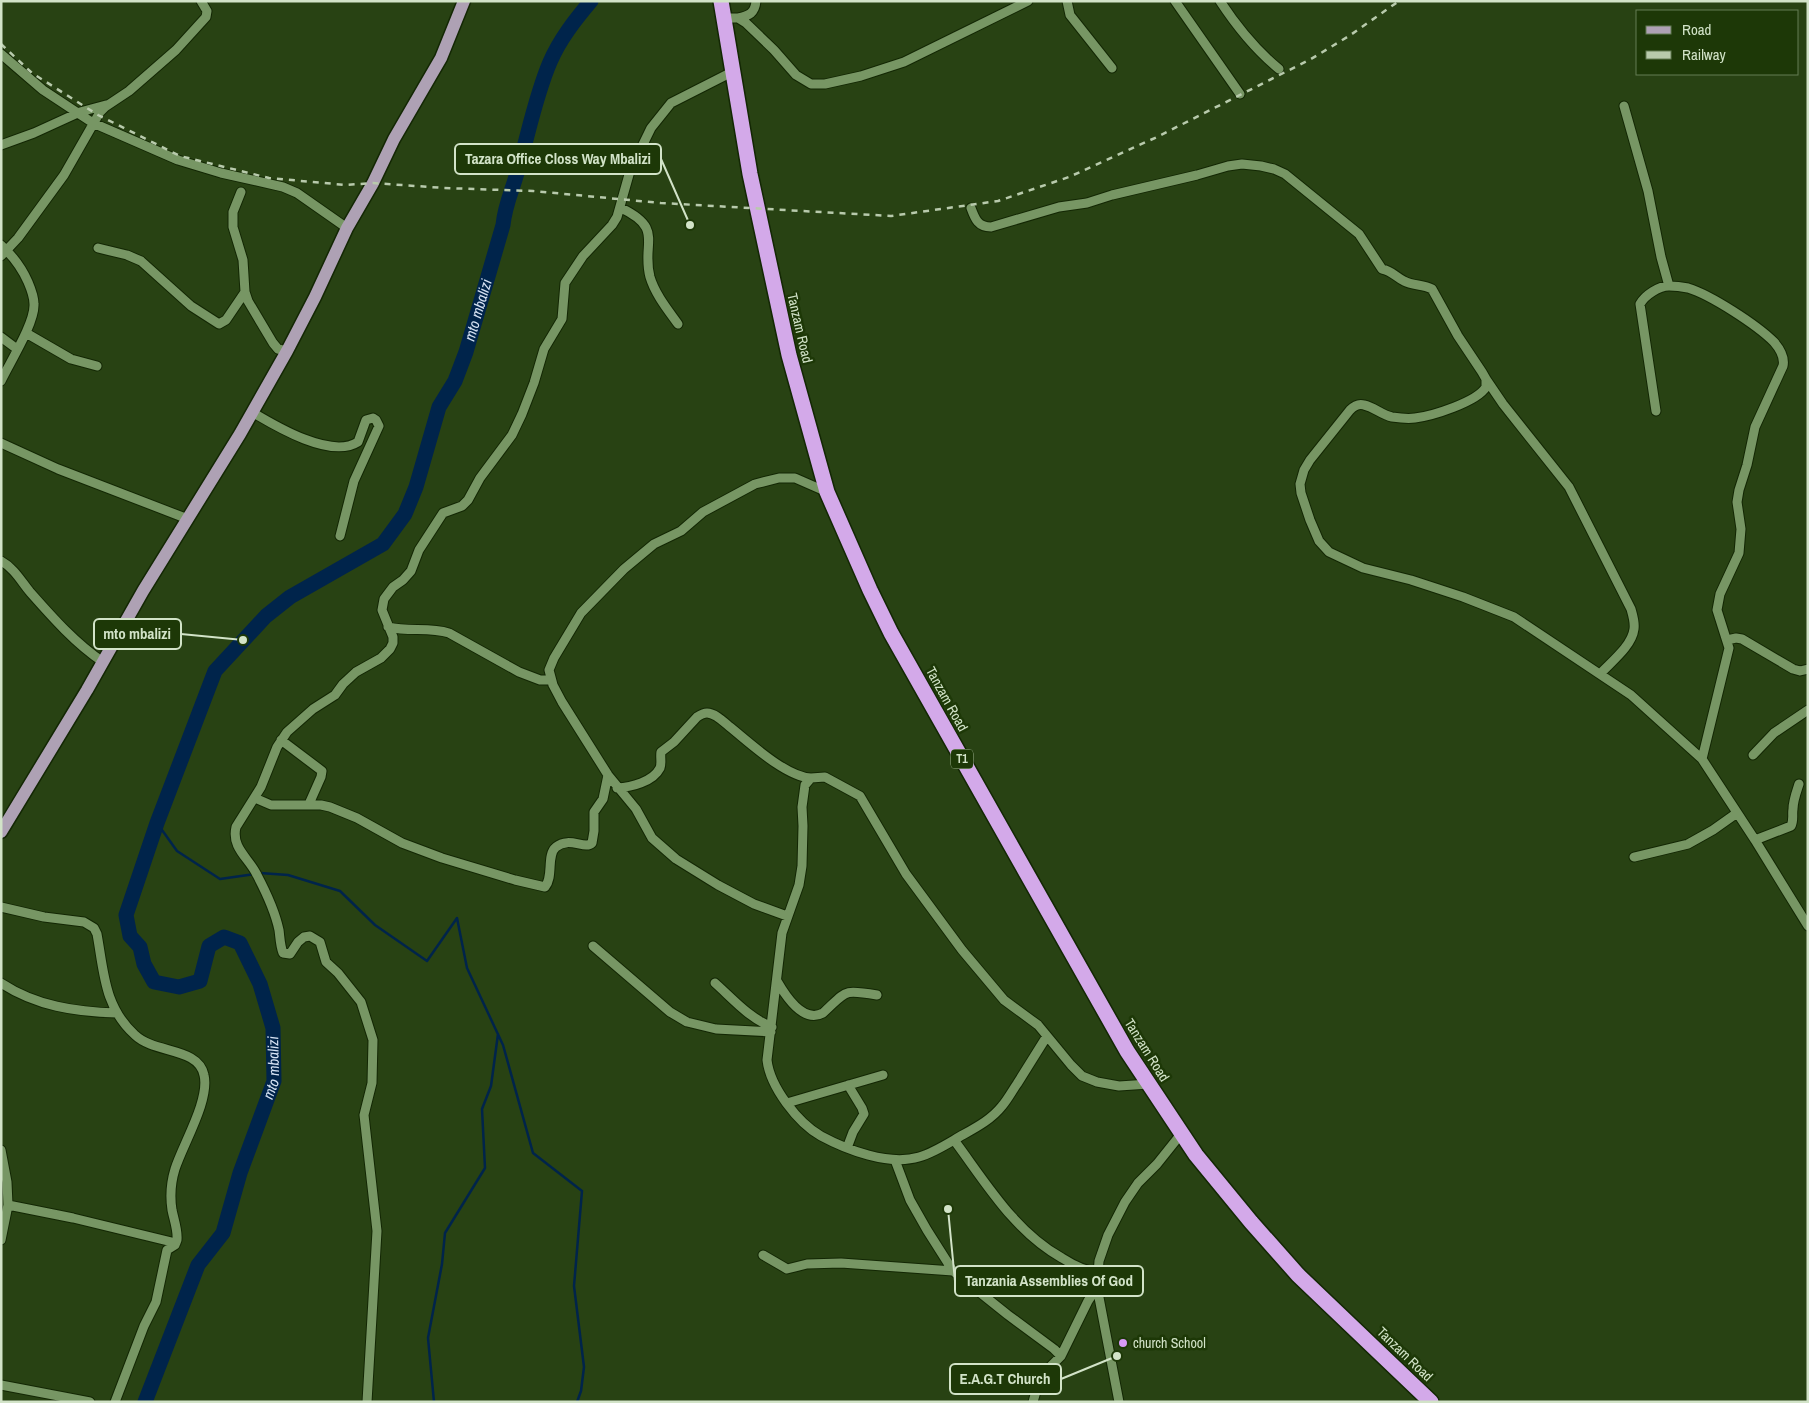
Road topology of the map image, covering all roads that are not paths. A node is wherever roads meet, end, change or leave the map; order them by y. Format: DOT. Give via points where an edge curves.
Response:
graph roads {
  1 [pos="201,1"];
  2 [pos="464,1"];
  3 [pos="720,1"];
  4 [pos="756,1"];
  5 [pos="1006,1"];
  6 [pos="1028,1"];
  7 [pos="1067,1"];
  8 [pos="1176,1"];
  9 [pos="1220,1"];
  10 [pos="1012,9"];
  11 [pos="731,18"];
  12 [pos="1,54"];
  13 [pos="1112,68"];
  14 [pos="1279,69"];
  15 [pos="732,72"];
  16 [pos="1240,94"];
  17 [pos="108,104"];
  18 [pos="1624,106"];
  19 [pos="77,113"];
  20 [pos="93,123"];
  21 [pos="1,145"];
  22 [pos="241,192"];
  23 [pos="621,208"];
  24 [pos="971,208"];
  25 [pos="347,228"];
  26 [pos="98,248"];
  27 [pos="3,250"];
  28 [pos="1669,286"];
  29 [pos="245,292"];
  30 [pos="678,324"];
  31 [pos="26,334"];
  32 [pos="1,337"];
  33 [pos="17,349"];
  34 [pos="287,351"];
  35 [pos="97,366"];
  36 [pos="1486,379"];
  37 [pos="1,381"];
  38 [pos="1656,411"];
  39 [pos="252,412"];
  40 [pos="1,443"];
  41 [pos="827,492"];
  42 [pos="188,519"];
  43 [pos="340,536"];
  44 [pos="1,561"];
  45 [pos="388,627"];
  46 [pos="1727,640"];
  47 [pos="103,662"];
  48 [pos="1808,669"];
  49 [pos="1600,674"];
  50 [pos="551,680"];
  51 [pos="1808,710"];
  52 [pos="281,740"];
  53 [pos="1753,755"];
  54 [pos="1702,759"];
  55 [pos="608,775"];
  56 [pos="811,778"];
  57 [pos="1798,784"];
  58 [pos="618,788"];
  59 [pos="255,798"];
  60 [pos="309,804"];
  61 [pos="1737,813"];
  62 [pos="1,832"];
  63 [pos="1755,840"];
  64 [pos="1634,857"];
  65 [pos="1,907"];
  66 [pos="787,916"];
  67 [pos="1808,926"];
  68 [pos="593,946"];
  69 [pos="777,981"];
  70 [pos="1,983"];
  71 [pos="715,983"];
  72 [pos="876,996"];
  73 [pos="117,1012"];
  74 [pos="772,1029"];
  75 [pos="1047,1036"];
  76 [pos="883,1075"];
  77 [pos="1149,1084"];
  78 [pos="848,1085"];
  79 [pos="787,1103"];
  80 [pos="1181,1134"];
  81 [pos="954,1140"];
  82 [pos="847,1148"];
  83 [pos="1,1150"];
  84 [pos="895,1160"];
  85 [pos="8,1205"];
  86 [pos="2,1227"];
  87 [pos="1,1240"];
  88 [pos="176,1243"];
  89 [pos="763,1255"];
  90 [pos="953,1271"];
  91 [pos="1097,1272"];
  92 [pos="1097,1287"];
  93 [pos="1061,1356"];
  94 [pos="1,1385"];
  95 [pos="90,1402"];
  96 [pos="115,1402"];
  97 [pos="367,1402"];
  98 [pos="1033,1402"];
  99 [pos="1118,1402"];
  100 [pos="1431,1402"];
  1 -- 17 [label="street" via="207,14 192,34 129,91"];
  2 -- 25 [label="main road" via="441,58"];
  3 -- 11 [label="highway, Tanzam Road / T1"];
  4 -- 11 [label="street" via="750,15"];
  5 -- 10 [label="street"];
  6 -- 10 [label="street"];
  7 -- 13 [label="street" via="1070,15"];
  8 -- 16 [label="street"];
  9 -- 14 [label="street" via="1235,24"];
  10 -- 11 [label="street" via="904,62 825,84 811,84 796,75 746,23"];
  11 -- 15 [label="highway, Tanzam Road / T1"];
  12 -- 19 [label="street" via="43,90"];
  15 -- 23 [label="street" via="671,103 663,112 651,128 630,171"];
  15 -- 41 [label="highway, Tanzam Road / T1" via="789,356"];
  17 -- 19 [label="street"];
  17 -- 20 [label="street"];
  18 -- 28 [label="street" via="1648,191"];
  19 -- 20 [label="street"];
  19 -- 21 [label="street"];
  20 -- 25 [label="street" via="178,160 283,187"];
  20 -- 27 [label="street" via="64,175 30,223"];
  22 -- 29 [label="street" via="233,212 233,226 243,260"];
  23 -- 30 [label="street" via="635,215 648,230 651,280"];
  23 -- 45 [label="street" via="612,225 583,256 565,283 562,319 544,349 512,435 468,500 439,517 419,550 411,571 384,599 382,610"];
  24 -- 36 [label="street" via="979,224 991,227 1228,166 1268,167 1285,174 1359,234 1382,269 1435,291 1458,336"];
  25 -- 34 [label="main road"];
  26 -- 29 [label="street" via="141,261 191,306 219,324 226,320"];
  27 -- 31 [label="street" via="21,266 33,295 34,305"];
  28 -- 38 [label="street" via="1648,295 1640,304"];
  28 -- 46 [label="street" via="1689,288 1724,306 1774,342 1784,360 1755,427 1739,490 1739,553 1720,594 1717,610"];
  29 -- 34 [label="street" via="273,343 278,349"];
  31 -- 33 [label="street"];
  31 -- 35 [label="street" via="71,359"];
  32 -- 33 [label="street"];
  33 -- 37 [label="street"];
  34 -- 39 [label="main road"];
  36 -- 49 [label="street" via="1569,487 1631,609 1633,635"];
  36 -- 49 [label="street" via="1485,390 1474,398 1415,418 1387,416 1362,404 1353,407 1304,470 1301,493 1310,520 1319,541 1329,552 1363,568 1411,580 1514,617"];
  39 -- 42 [label="main road"];
  39 -- 43 [label="street" via="310,441 344,447 358,442 366,420 376,420 379,426 354,481"];
  40 -- 42 [label="street" via="58,469"];
  41 -- 50 [label="street" via="794,478 755,484 703,512 681,532 654,544 581,613 554,658 549,670"];
  41 -- 77 [label="highway, Tanzam Road / T1" via="892,633 1127,1051"];
  42 -- 47 [label="main road"];
  44 -- 47 [label="street" via="14,571 72,638"];
  45 -- 50 [label="street" via="449,633 519,672 540,680"];
  45 -- 52 [label="street" via="394,640 390,650 351,676"];
  46 -- 48 [label="street" via="1742,639 1792,669"];
  46 -- 54 [label="street" via="1728,655"];
  47 -- 62 [label="main road"];
  49 -- 54 [label="street" via="1631,695"];
  50 -- 55 [label="street"];
  51 -- 53 [label="street" via="1774,733"];
  52 -- 59 [label="street"];
  52 -- 60 [label="street" via="322,770"];
  54 -- 61 [label="street"];
  55 -- 58 [label="street"];
  55 -- 60 [label="street" via="603,799 594,812 592,843 586,846 568,842 553,849 545,887 442,858 402,843 343,811"];
  56 -- 58 [label="street" via="799,776 761,753 708,713 701,714 661,752 656,773 639,784"];
  56 -- 66 [label="street" via="804,785 799,885"];
  56 -- 75 [label="street" via="825,777 860,796 906,874 962,950 1004,1000 1038,1025"];
  57 -- 63 [label="street" via="1791,826"];
  58 -- 66 [label="street" via="636,809 652,838 676,859 754,904"];
  59 -- 60 [label="street" via="271,805"];
  59 -- 97 [label="street" via="236,827 235,841 258,875 274,911 283,953 290,954 304,937 310,936 320,942 326,962 361,1002 373,1040 372,1083 364,1115 377,1232"];
  61 -- 63 [label="street"];
  61 -- 64 [label="street" via="1688,844"];
  63 -- 67 [label="street"];
  65 -- 73 [label="street" via="84,922 94,928 104,981"];
  66 -- 69 [label="street"];
  68 -- 74 [label="street" via="678,1017 693,1024 716,1028"];
  69 -- 72 [label="street" via="793,1004 812,1015 823,1013 845,993"];
  69 -- 74 [label="street"];
  70 -- 73 [label="street" via="35,1000 56,1006"];
  71 -- 74 [label="street"];
  73 -- 88 [label="street" via="139,1039 193,1058 205,1076 199,1109 173,1175 171,1199 178,1235"];
  74 -- 79 [label="street" via="768,1065 775,1085"];
  75 -- 77 [label="street" via="1082,1076 1119,1086"];
  75 -- 81 [label="street" via="1002,1106 988,1121"];
  76 -- 78 [label="street"];
  77 -- 80 [label="highway, Tanzam Road / T1"];
  78 -- 79 [label="street"];
  78 -- 82 [label="street" via="864,1114"];
  79 -- 82 [label="street" via="805,1124"];
  80 -- 91 [label="street" via="1125,1202 1108,1235"];
  80 -- 100 [label="highway, Tanzam Road / T1" via="1219,1184 1298,1275"];
  81 -- 84 [label="street" via="919,1157"];
  81 -- 91 [label="street" via="1030,1237 1068,1262 1086,1271"];
  82 -- 84 [label="street"];
  83 -- 85 [label="street"];
  84 -- 90 [label="street" via="910,1200"];
  85 -- 86 [label="street"];
  85 -- 88 [label="street"];
  86 -- 87 [label="street"];
  88 -- 96 [label="street" via="167,1250 156,1302"];
  89 -- 90 [label="street" via="787,1269 807,1264 841,1263"];
  90 -- 93 [label="street"];
  91 -- 92 [label="street"];
  92 -- 93 [label="street"];
  92 -- 99 [label="street"];
  93 -- 98 [label="street" via="1040,1377"];
  94 -- 95 [label="street"];
}
